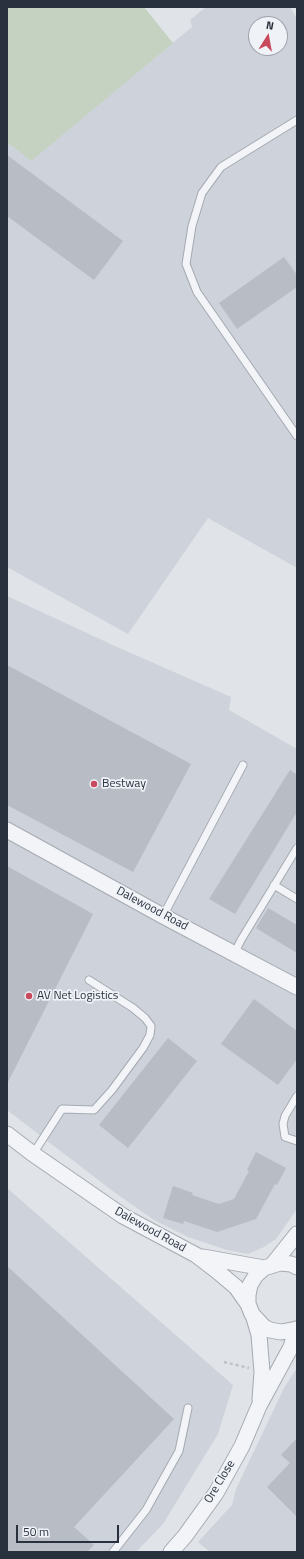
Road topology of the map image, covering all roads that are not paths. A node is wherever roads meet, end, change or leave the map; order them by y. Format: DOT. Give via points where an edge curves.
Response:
graph roads {
  1 [pos="297,120"];
  2 [pos="297,436"];
  3 [pos="243,765"];
  4 [pos="7,830"];
  5 [pos="297,848"];
  6 [pos="274,885"];
  7 [pos="297,899"];
  8 [pos="163,916"];
  9 [pos="234,954"];
  10 [pos="89,980"];
  11 [pos="297,987"];
  12 [pos="297,1096"];
  13 [pos="7,1134"];
  14 [pos="297,1142"];
  15 [pos="32,1154"];
  16 [pos="297,1234"];
  17 [pos="196,1255"];
  18 [pos="269,1266"];
  19 [pos="297,1267"];
  20 [pos="250,1309"];
  21 [pos="297,1329"];
  22 [pos="259,1406"];
  23 [pos="188,1408"];
  24 [pos="112,1552"];
  25 [pos="171,1552"];
  1 -- 2 [label="lane" via="221,167 202,193 192,226 186,264 197,292"];
  3 -- 8 [label="lane"];
  4 -- 8 [label="street, Dalewood Road"];
  5 -- 6 [label="lane"];
  6 -- 7 [label="lane"];
  6 -- 9 [label="lane"];
  8 -- 9 [label="street, Dalewood Road"];
  9 -- 11 [label="street, Dalewood Road"];
  10 -- 15 [label="lane" via="145,1018 150,1026 150,1035 112,1090 94,1110 62,1110"];
  12 -- 14 [label="lane" via="283,1124 285,1137"];
  13 -- 15 [label="street, Dalewood Road"];
  15 -- 17 [label="street, Dalewood Road" via="123,1216"];
  16 -- 18 [label="street"];
  17 -- 18 [label="street, Dalewood Road"];
  17 -- 20 [label="street, Dalewood Road" via="236,1287"];
  18 -- 19 [label="street, Dalewood Road" via="280,1263"];
  18 -- 20 [label="street" via="256,1275 250,1285"];
  20 -- 21 [label="street" via="258,1322 270,1330 281,1332"];
  20 -- 22 [label="street, Ore Close" via="259,1334 262,1372"];
  21 -- 22 [label="street, Ore Close" via="291,1347"];
  22 -- 25 [label="street, Ore Close" via="242,1446 216,1493"];
  23 -- 24 [label="lane" via="179,1451 146,1510"];
}
